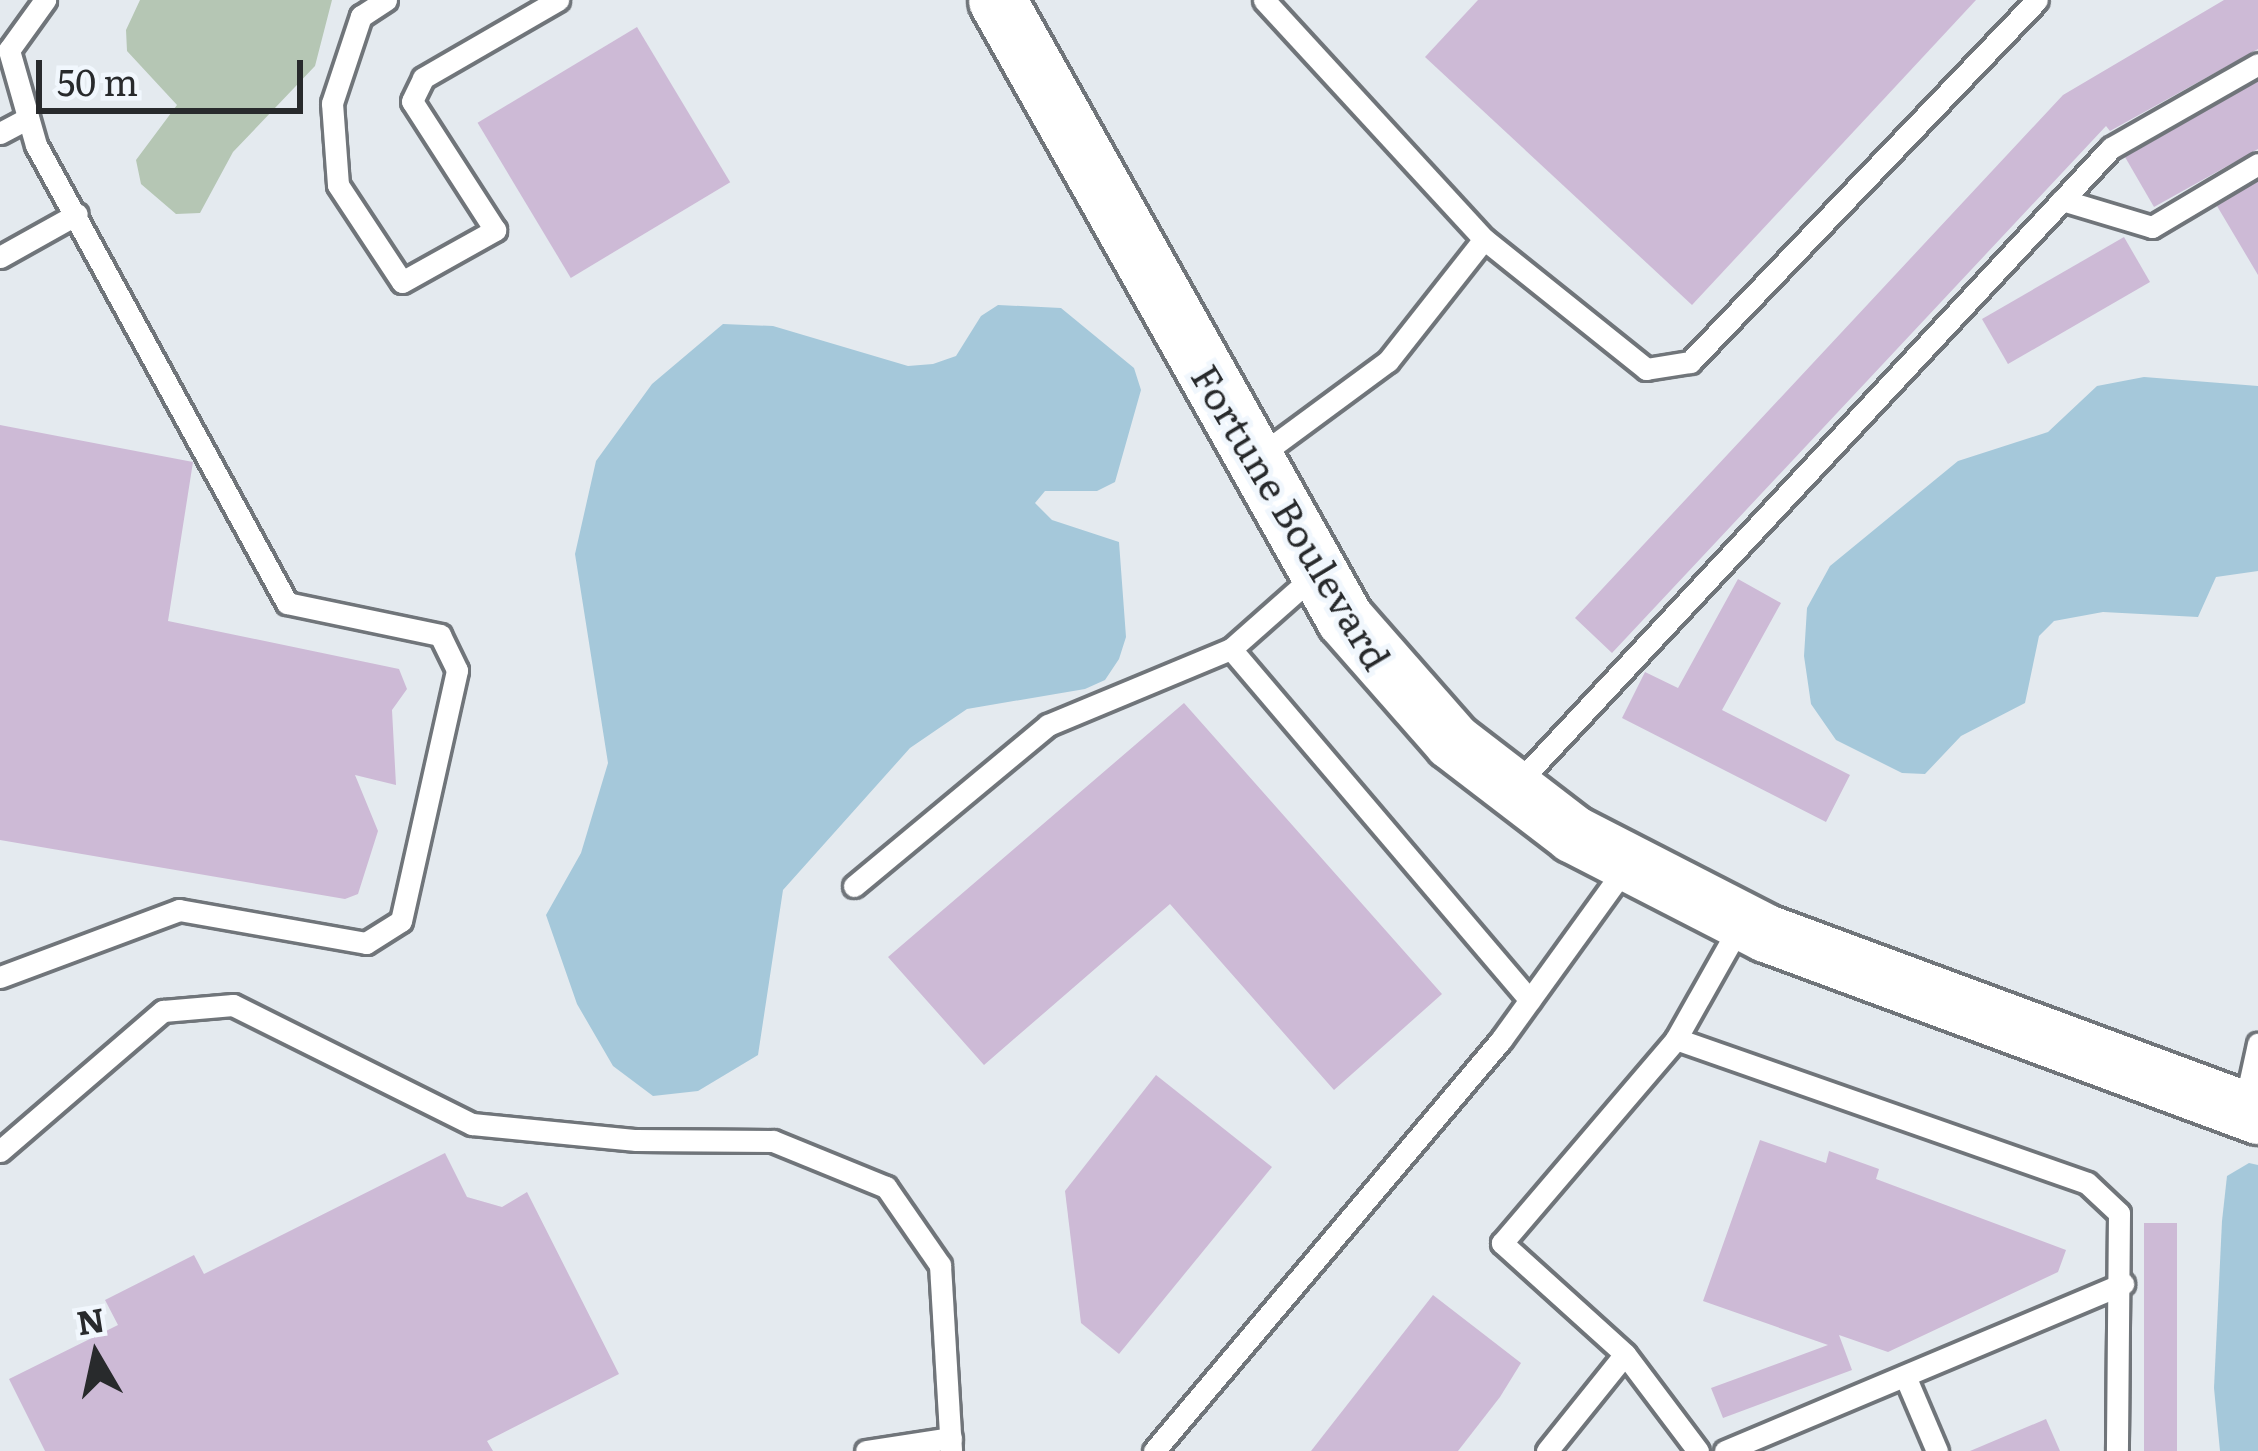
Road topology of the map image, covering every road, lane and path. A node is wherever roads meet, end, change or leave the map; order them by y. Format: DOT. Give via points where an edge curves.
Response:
graph roads {
  1 [pos="45,0"];
  2 [pos="386,0"];
  3 [pos="558,0"];
  4 [pos="1264,0"];
  5 [pos="2037,0"];
  6 [pos="1013,6"];
  7 [pos="4,53"];
  8 [pos="2258,64"];
  9 [pos="28,118"];
  10 [pos="0,133"];
  11 [pos="2258,164"];
  12 [pos="2062,200"];
  13 [pos="77,214"];
  14 [pos="1484,239"];
  15 [pos="0,257"];
  16 [pos="1254,459"];
  17 [pos="1318,572"];
  18 [pos="1231,649"];
  19 [pos="1511,791"];
  20 [pos="1628,865"];
  21 [pos="854,886"];
  22 [pos="1742,921"];
  23 [pos="0,977"];
  24 [pos="1530,1000"];
  25 [pos="1676,1039"];
  26 [pos="2258,1044"];
  27 [pos="2251,1112"];
  28 [pos="0,1151"];
  29 [pos="2123,1285"];
  30 [pos="1625,1354"];
  31 [pos="1905,1376"];
  32 [pos="951,1445"];
  33 [pos="866,1451"];
  34 [pos="1154,1451"];
  35 [pos="1547,1451"];
  36 [pos="1698,1451"];
  37 [pos="1725,1451"];
  38 [pos="1937,1451"];
  39 [pos="2116,1451"];
  1 -- 7 [label="lane"];
  2 -- 3 [label="lane" via="361,16 332,103 338,185 402,282 494,230 412,101 423,77"];
  4 -- 14 [label="lane"];
  5 -- 14 [label="lane" via="1690,362 1646,369"];
  6 -- 16 [label="main road, Fortune Boulevard"];
  7 -- 9 [label="lane"];
  8 -- 12 [label="lane" via="2111,148"];
  9 -- 10 [label="lane"];
  9 -- 13 [label="lane"];
  11 -- 12 [label="lane" via="2152,226"];
  12 -- 19 [label="lane"];
  13 -- 15 [label="lane"];
  13 -- 23 [label="lane" via="287,603 440,635 457,670 401,921 366,943 179,910"];
  14 -- 16 [label="lane" via="1388,362"];
  16 -- 17 [label="main road, Fortune Boulevard"];
  17 -- 18 [label="lane"];
  17 -- 19 [label="main road, Fortune Boulevard" via="1398,688"];
  18 -- 21 [label="lane" via="1048,725"];
  18 -- 24 [label="lane"];
  19 -- 20 [label="main road, Fortune Boulevard"];
  20 -- 22 [label="main road, Fortune Boulevard"];
  20 -- 24 [label="lane"];
  22 -- 25 [label="lane"];
  22 -- 27 [label="main road, Fortune Boulevard"];
  24 -- 34 [label="lane"];
  25 -- 29 [label="lane" via="2087,1183 2119,1213"];
  25 -- 30 [label="lane" via="1502,1243"];
  26 -- 27 [label="lane"];
  28 -- 32 [label="lane" via="163,1011 233,1005 472,1124 636,1140 773,1141 886,1186 940,1265"];
  29 -- 31 [label="lane"];
  29 -- 39 [label="lane"];
  30 -- 35 [label="lane"];
  30 -- 36 [label="lane"];
  31 -- 37 [label="lane"];
  31 -- 38 [label="lane"];
  32 -- 33 [label="lane"];
}
